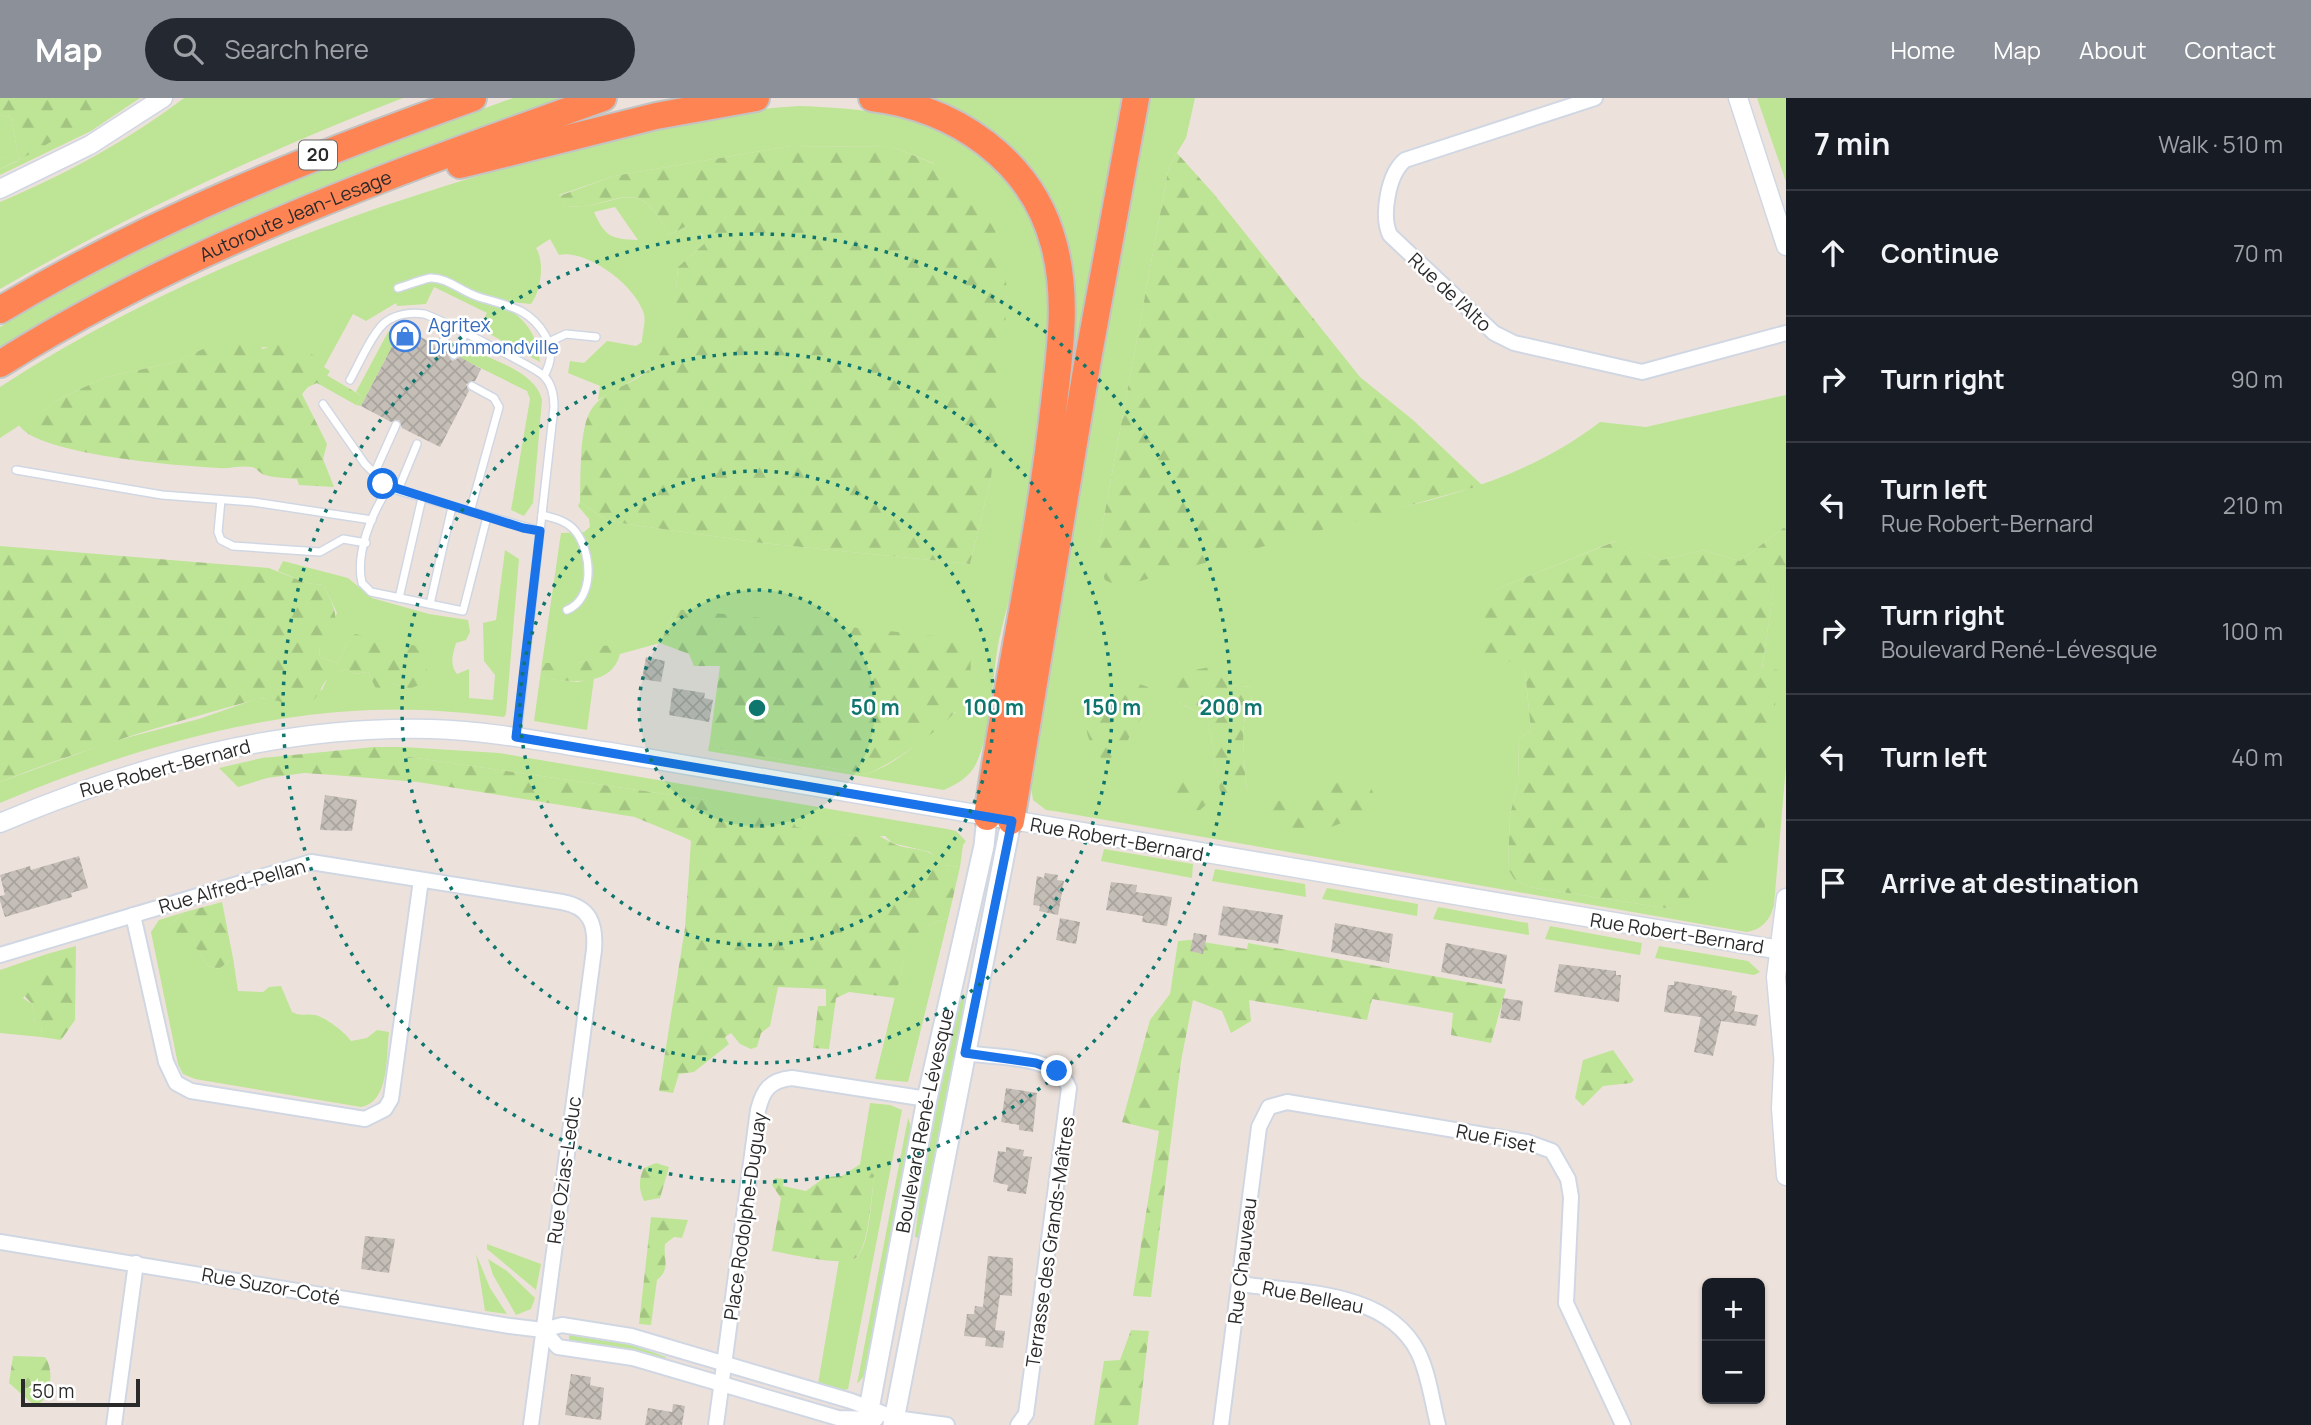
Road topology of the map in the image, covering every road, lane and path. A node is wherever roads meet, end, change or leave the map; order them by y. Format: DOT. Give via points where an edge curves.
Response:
graph roads {
  1 [pos="163,98"];
  2 [pos="473,98"];
  3 [pos="603,98"];
  4 [pos="756,98"];
  5 [pos="872,98"];
  6 [pos="1136,98"];
  7 [pos="1595,98"];
  8 [pos="1738,98"];
  9 [pos="0,189"];
  10 [pos="337,196"];
  11 [pos="1786,246"];
  12 [pos="398,288"];
  13 [pos="0,310"];
  14 [pos="451,327"];
  15 [pos="1786,333"];
  16 [pos="465,334"];
  17 [pos="596,337"];
  18 [pos="549,342"];
  19 [pos="440,347"];
  20 [pos="454,355"];
  21 [pos="0,365"];
  22 [pos="544,376"];
  23 [pos="350,380"];
  24 [pos="472,386"];
  25 [pos="323,404"];
  26 [pos="396,425"];
  27 [pos="417,444"];
  28 [pos="16,470"];
  29 [pos="374,474"];
  30 [pos="393,489"];
  31 [pos="422,498"];
  32 [pos="221,500"];
  33 [pos="452,507"];
  34 [pos="470,512"];
  35 [pos="542,515"];
  36 [pos="487,517"];
  37 [pos="372,520"];
  38 [pos="540,531"];
  39 [pos="366,543"];
  40 [pos="399,598"];
  41 [pos="430,604"];
  42 [pos="567,610"];
  43 [pos="516,737"];
  44 [pos="999,819"];
  45 [pos="0,823"];
  46 [pos="421,880"];
  47 [pos="1786,898"];
  48 [pos="133,915"];
  49 [pos="589,916"];
  50 [pos="1783,950"];
  51 [pos="0,955"];
  52 [pos="1786,1037"];
  53 [pos="965,1053"];
  54 [pos="1783,1055"];
  55 [pos="927,1099"];
  56 [pos="1275,1104"];
  57 [pos="1786,1176"];
  58 [pos="0,1242"];
  59 [pos="136,1264"];
  60 [pos="1240,1284"];
  61 [pos="543,1331"];
  62 [pos="677,1351"];
  63 [pos="725,1363"];
  64 [pos="672,1369"];
  65 [pos="782,1381"];
  66 [pos="722,1384"];
  67 [pos="776,1400"];
  68 [pos="867,1417"];
  69 [pos="894,1421"];
  70 [pos="114,1425"];
  71 [pos="531,1425"];
  72 [pos="716,1425"];
  73 [pos="947,1425"];
  74 [pos="1018,1425"];
  75 [pos="1221,1425"];
  76 [pos="1438,1425"];
  77 [pos="1623,1425"];
  1 -- 9 [label="street" via="80,150"];
  2 -- 13 [label="highway, 20" via="228,192 120,243"];
  3 -- 10 [label="highway, Autoroute Jean-Lesage / 20"];
  4 -- 10 [label="highway" via="656,116"];
  5 -- 44 [label="highway" via="906,103 946,117 991,146 1033,196 1058,259 1062,309 1047,465"];
  6 -- 44 [label="highway"];
  7 -- 15 [label="street, Rue de l'Alto" via="1405,160 1396,170 1386,209 1392,239 1494,333 1514,343 1643,372"];
  8 -- 11 [label="street"];
  10 -- 21 [label="highway, Autoroute Jean-Lesage / 20" via="169,271"];
  12 -- 18 [label="lane" via="441,279 475,296 526,312"];
  14 -- 16 [label="lane"];
  14 -- 19 [label="lane"];
  14 -- 23 [label="lane" via="413,313 386,321"];
  16 -- 20 [label="lane"];
  16 -- 22 [label="lane"];
  17 -- 18 [label="lane" via="566,334"];
  18 -- 22 [label="lane" via="550,364"];
  22 -- 35 [label="lane" via="555,407"];
  24 -- 34 [label="lane" via="494,398 499,407"];
  25 -- 29 [label="lane"];
  26 -- 29 [label="lane"];
  27 -- 30 [label="lane"];
  28 -- 32 [label="lane" via="162,495"];
  29 -- 30 [label="lane"];
  30 -- 31 [label="lane"];
  30 -- 37 [label="lane" via="375,507"];
  31 -- 33 [label="lane"];
  31 -- 40 [label="lane"];
  32 -- 37 [label="lane"];
  32 -- 39 [label="lane" via="218,531 221,540 233,547 320,552 343,539"];
  33 -- 34 [label="lane"];
  33 -- 41 [label="lane"];
  34 -- 36 [label="lane"];
  35 -- 38 [label="lane"];
  35 -- 42 [label="lane" via="570,525 586,552 584,594"];
  36 -- 38 [label="lane"];
  36 -- 41 [label="lane" via="463,611"];
  37 -- 39 [label="lane"];
  38 -- 43 [label="lane"];
  39 -- 40 [label="lane" via="359,573 362,583 371,592"];
  40 -- 41 [label="lane"];
  43 -- 44 [label="street, Rue Robert-Bernard"];
  43 -- 45 [label="street, Rue Robert-Bernard" via="394,729 279,738 149,769"];
  44 -- 50 [label="street, Rue Robert-Bernard"];
  44 -- 53 [label="main road, Boulevard René-Lévesque"];
  44 -- 55 [label="main road, Boulevard René-Lévesque" via="985,846"];
  46 -- 48 [label="street, Rue Alfred-Pellan" via="311,862"];
  46 -- 48 [label="street" via="391,1099 385,1109 365,1119 191,1091 176,1083 166,1062"];
  46 -- 49 [label="street, Rue Alfred-Pellan" via="571,903"];
  47 -- 50 [label="street"];
  48 -- 51 [label="street, Rue Alfred-Pellan"];
  49 -- 61 [label="street, Rue Ozias-Leduc" via="595,931 594,950"];
  50 -- 54 [label="street" via="1776,976"];
  52 -- 54 [label="street"];
  53 -- 69 [label="main road, Boulevard René-Lévesque"];
  53 -- 74 [label="street, Terrasse des Grands-Maîtres" via="1044,1065 1063,1075 1069,1088 1026,1414"];
  54 -- 57 [label="street" via="1781,1128"];
  55 -- 63 [label="street, Place Rodolphe-Duguay" via="792,1078 774,1081 768,1087 758,1110"];
  55 -- 68 [label="main road, Boulevard René-Lévesque"];
  56 -- 60 [label="street, Rue Chauveau" via="1259,1127"];
  56 -- 77 [label="street, Rue Fiset" via="1296,1103 1513,1140 1552,1151 1571,1191 1566,1303"];
  58 -- 59 [label="street, Rue Suzor-Coté"];
  59 -- 61 [label="street, Rue Suzor-Coté"];
  59 -- 70 [label="street"];
  60 -- 75 [label="street, Rue Chauveau"];
  60 -- 76 [label="street, Rue Belleau" via="1350,1301 1384,1314 1418,1351"];
  61 -- 62 [label="street, Rue Suzor-Coté" via="562,1325 631,1336"];
  61 -- 64 [label="street, Rue Suzor-Coté" via="558,1347"];
  61 -- 71 [label="street, Rue Ozias-Leduc"];
  62 -- 63 [label="street, Rue Suzor-Coté"];
  62 -- 64 [label="street"];
  63 -- 65 [label="street, Rue Suzor-Coté"];
  63 -- 66 [label="street, Place Rodolphe-Duguay"];
  64 -- 66 [label="street, Rue Suzor-Coté"];
  65 -- 67 [label="street"];
  65 -- 68 [label="street, Rue Suzor-Coté"];
  66 -- 67 [label="street, Rue Suzor-Coté"];
  66 -- 72 [label="street, Place Rodolphe-Duguay"];
  67 -- 68 [label="street, Rue Suzor-Coté" via="848,1420"];
  68 -- 69 [label="street, Rue Suzor-Coté"];
  69 -- 73 [label="street"];
}
